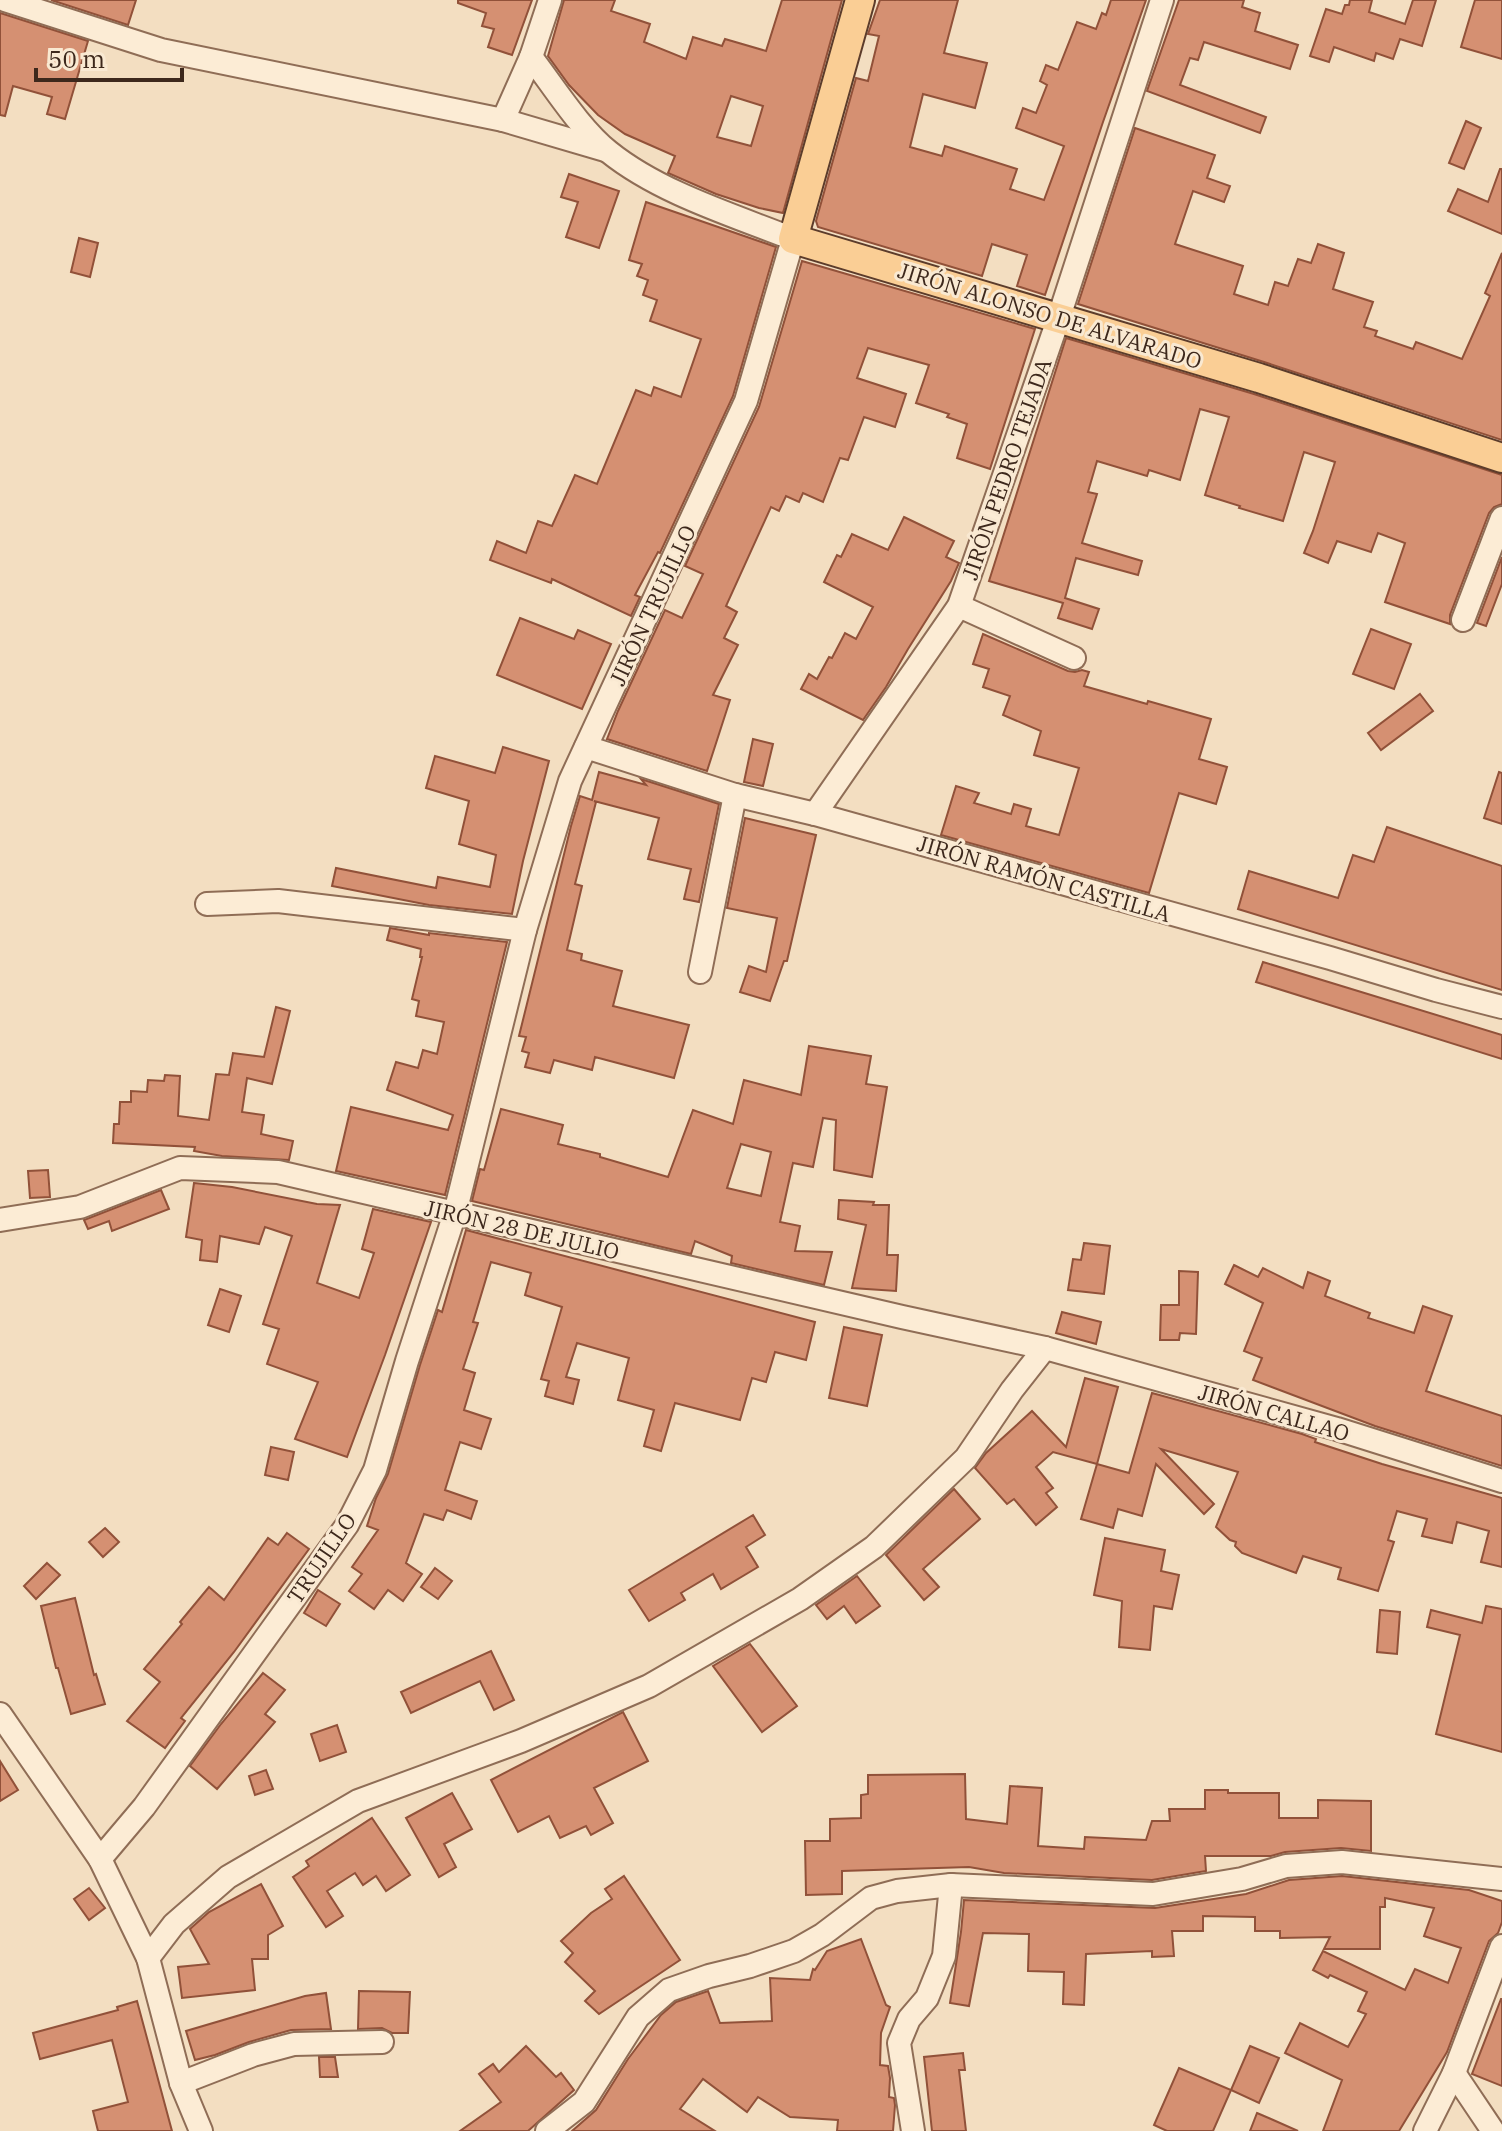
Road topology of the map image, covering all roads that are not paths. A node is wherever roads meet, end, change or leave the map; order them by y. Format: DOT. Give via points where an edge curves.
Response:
graph roads {
  1 [pos="5,0"];
  2 [pos="550,0"];
  3 [pos="860,0"];
  4 [pos="1162,0"];
  5 [pos="531,57"];
  6 [pos="503,120"];
  7 [pos="607,151"];
  8 [pos="793,239"];
  9 [pos="1059,317"];
  10 [pos="1502,458"];
  11 [pos="1502,518"];
  12 [pos="959,606"];
  13 [pos="1463,620"];
  14 [pos="1074,658"];
  15 [pos="586,747"];
  16 [pos="735,795"];
  17 [pos="815,814"];
  18 [pos="207,904"];
  19 [pos="525,930"];
  20 [pos="700,972"];
  21 [pos="1502,1007"];
  22 [pos="455,1213"];
  23 [pos="0,1220"];
  24 [pos="1045,1348"];
  25 [pos="1502,1481"];
  26 [pos="0,1714"];
  27 [pos="100,1859"];
  28 [pos="1502,1879"];
  29 [pos="951,1885"];
  30 [pos="1502,1946"];
  31 [pos="148,1958"];
  32 [pos="382,2042"];
  33 [pos="1454,2073"];
  34 [pos="181,2083"];
  35 [pos="201,2131"];
  36 [pos="547,2131"];
  37 [pos="913,2131"];
  38 [pos="1425,2131"];
  39 [pos="1493,2131"];
  1 -- 6 [label="street, JIRÓN ALONSO DE ALVARADO" via="161,50"];
  2 -- 5 [label="street"];
  3 -- 8 [label="main road, JIRÓN TRUJILLO"];
  4 -- 9 [label="street, JIRÓN PEDRO TEJADA"];
  5 -- 6 [label="street"];
  5 -- 7 [label="street, JIRÓN ALONSO DE ALVARADO"];
  6 -- 7 [label="street, JIRÓN ALONSO DE ALVARADO"];
  7 -- 8 [label="street, JIRÓN ALONSO DE ALVARADO" via="681,194"];
  8 -- 9 [label="main road, JIRÓN ALONSO DE ALVARADO"];
  8 -- 15 [label="street, JIRÓN TRUJILLO" via="746,401"];
  9 -- 10 [label="main road, JIRÓN ALONSO DE ALVARADO"];
  9 -- 12 [label="street, JIRÓN PEDRO TEJADA"];
  11 -- 13 [label="street"];
  12 -- 14 [label="street"];
  12 -- 17 [label="street, JIRÓN PEDRO TEJADA"];
  15 -- 16 [label="street, JIRÓN RAMÓN CASTILLA"];
  15 -- 19 [label="street, JIRÓN TRUJILLO" via="570,781"];
  16 -- 17 [label="street, JIRÓN RAMÓN CASTILLA"];
  16 -- 20 [label="street"];
  17 -- 21 [label="street, JIRÓN RAMÓN CASTILLA"];
  18 -- 19 [label="street" via="278,901"];
  19 -- 22 [label="street, JIRÓN TRUJILLO"];
  22 -- 23 [label="street, JIRÓN 28 DE JULIO" via="278,1172 180,1168 80,1207"];
  22 -- 24 [label="street, JIRÓN 28 DE JULIO"];
  22 -- 27 [label="street, TRUJILLO" via="375,1470 347,1525 144,1807"];
  24 -- 25 [label="street, JIRÓN CALLAO"];
  24 -- 31 [label="street" via="966,1458 874,1547 800,1599 649,1686 511,1745 358,1801 228,1877 174,1924"];
  26 -- 27 [label="street"];
  27 -- 31 [label="street"];
  28 -- 29 [label="street" via="1342,1862 1286,1866 1153,1894"];
  29 -- 36 [label="street" via="871,1898 794,1951 669,1990 638,2017 584,2102"];
  29 -- 37 [label="street" via="944,1956 927,1998 909,2019 899,2043"];
  30 -- 33 [label="street"];
  31 -- 34 [label="street"];
  32 -- 34 [label="street" via="294,2044"];
  33 -- 38 [label="street"];
  33 -- 39 [label="street"];
  34 -- 35 [label="street"];
}
